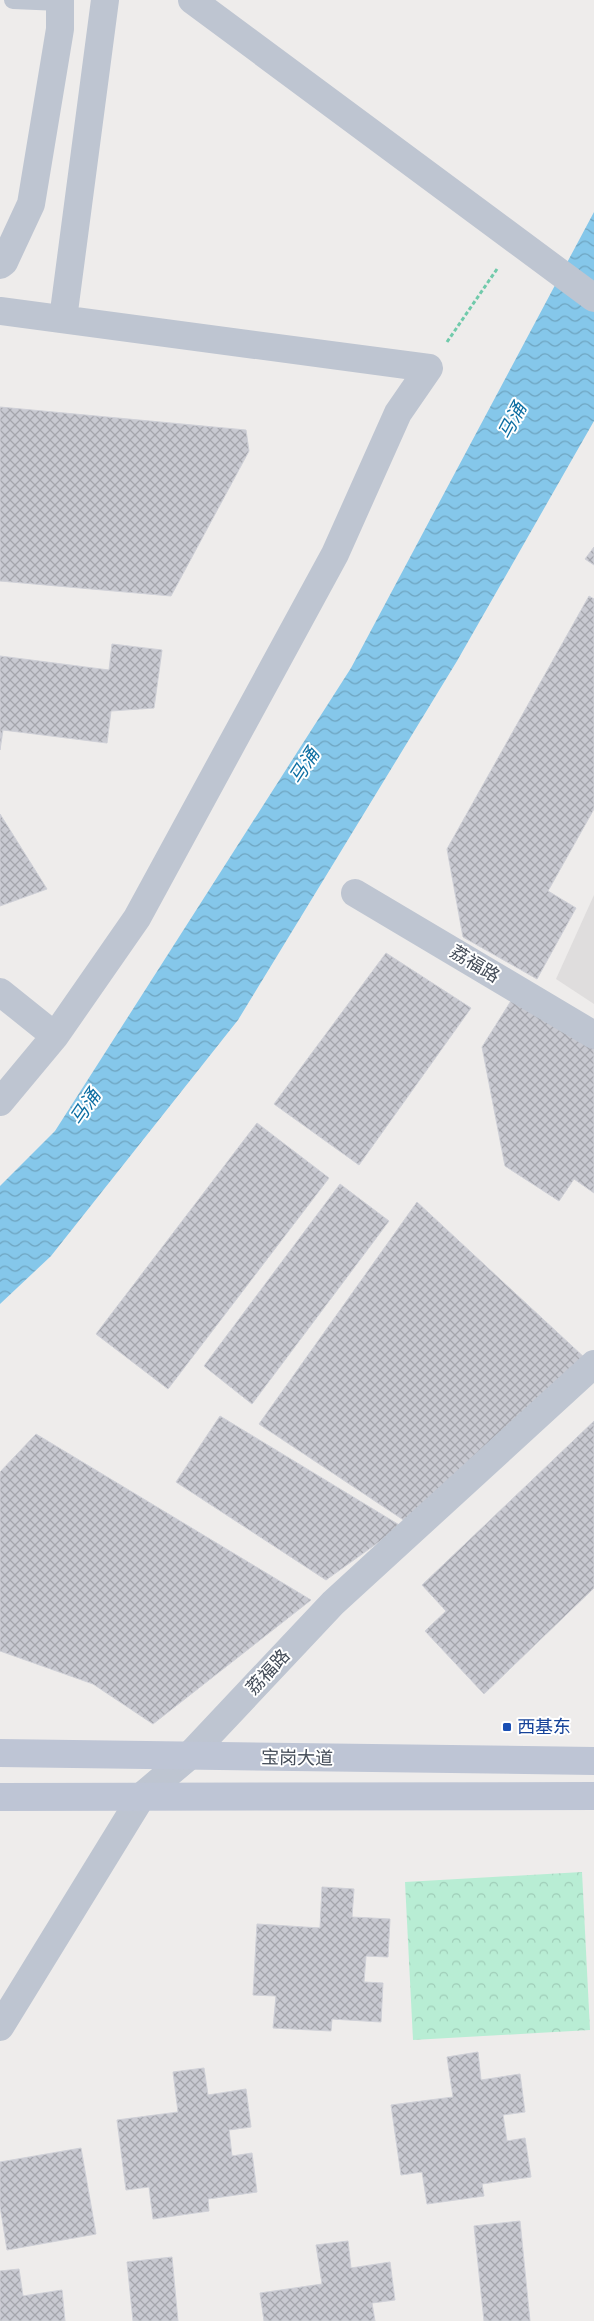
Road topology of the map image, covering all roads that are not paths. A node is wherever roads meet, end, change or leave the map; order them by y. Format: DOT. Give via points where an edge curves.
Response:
graph roads {
  1 [pos="13,0"];
  2 [pos="105,0"];
  3 [pos="192,0"];
  4 [pos="60,1"];
  5 [pos="0,265"];
  6 [pos="594,298"];
  7 [pos="0,311"];
  8 [pos="63,320"];
  9 [pos="355,892"];
  10 [pos="0,992"];
  11 [pos="594,1035"];
  12 [pos="55,1036"];
  13 [pos="0,1102"];
  14 [pos="594,1364"];
  15 [pos="0,1753"];
  16 [pos="188,1757"];
  17 [pos="594,1761"];
  18 [pos="142,1796"];
  19 [pos="594,1796"];
  20 [pos="0,1797"];
  21 [pos="0,2027"];
  1 -- 4 [label="lane"];
  2 -- 8 [label="street"];
  3 -- 6 [label="street"];
  4 -- 5 [label="street" via="60,29 31,204"];
  7 -- 8 [label="street"];
  8 -- 12 [label="street" via="430,368 398,413 335,554 137,918"];
  9 -- 11 [label="street, 荔福路"];
  10 -- 12 [label="street"];
  12 -- 13 [label="street"];
  14 -- 16 [label="street, 荔福路" via="333,1603"];
  15 -- 16 [label="main road, 宝岗大道"];
  16 -- 17 [label="main road, 宝岗大道"];
  16 -- 18 [label="street, 荔福路"];
  18 -- 19 [label="main road"];
  18 -- 20 [label="main road"];
  18 -- 21 [label="street, 荔福路"];
}
